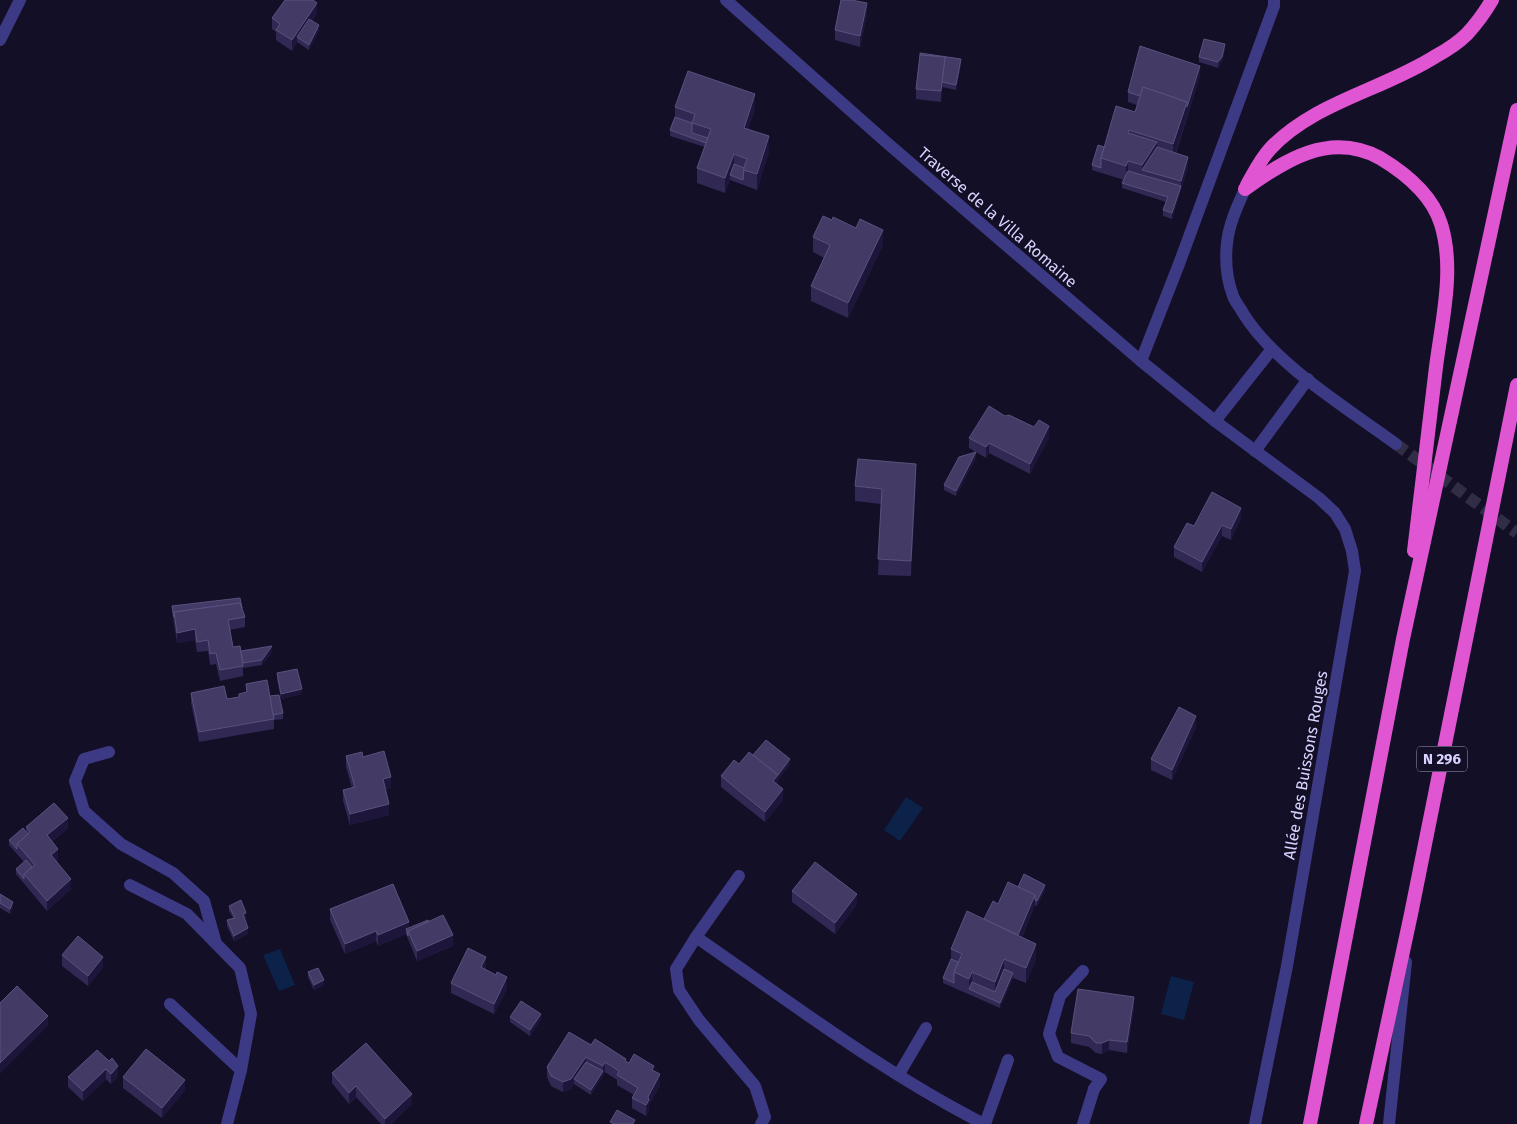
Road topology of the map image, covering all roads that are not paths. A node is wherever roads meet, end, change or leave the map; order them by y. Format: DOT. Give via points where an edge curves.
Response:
graph roads {
  1 [pos="20,0"];
  2 [pos="726,0"];
  3 [pos="1274,0"];
  4 [pos="1492,0"];
  5 [pos="0,40"];
  6 [pos="1517,110"];
  7 [pos="1245,189"];
  8 [pos="1272,349"];
  9 [pos="1141,361"];
  10 [pos="1308,379"];
  11 [pos="1516,389"];
  12 [pos="1215,421"];
  13 [pos="1396,444"];
  14 [pos="1255,451"];
  15 [pos="1403,639"];
  16 [pos="109,752"];
  17 [pos="739,876"];
  18 [pos="130,885"];
  19 [pos="1411,914"];
  20 [pos="696,937"];
  21 [pos="216,943"];
  22 [pos="1083,971"];
  23 [pos="170,1004"];
  24 [pos="926,1028"];
  25 [pos="1008,1060"];
  26 [pos="242,1070"];
  27 [pos="899,1074"];
  28 [pos="227,1124"];
  29 [pos="761,1124"];
  30 [pos="984,1124"];
  31 [pos="1083,1124"];
  32 [pos="1255,1124"];
  33 [pos="1310,1124"];
  34 [pos="1366,1124"];
  35 [pos="1389,1124"];
  1 -- 5 [label="street"];
  2 -- 9 [label="street, Traverse de la Villa Romaine"];
  3 -- 9 [label="street"];
  4 -- 7 [label="highway" via="1466,35 1448,49 1398,77 1329,108 1284,136 1269,150"];
  6 -- 15 [label="highway"];
  7 -- 8 [label="street" via="1231,220 1226,244 1227,271 1234,298 1250,325"];
  7 -- 15 [label="highway" via="1302,154 1326,148 1349,148 1391,164 1412,180 1428,198 1440,222 1447,249 1445,297"];
  8 -- 10 [label="street"];
  8 -- 12 [label="street"];
  9 -- 12 [label="street, Traverse de la Villa Romaine"];
  10 -- 13 [label="street"];
  10 -- 14 [label="street"];
  11 -- 19 [label="highway, N 296"];
  12 -- 14 [label="street, Traverse de la Villa Romaine"];
  14 -- 32 [label="street, Allée des Buissons Rouges" via="1335,513 1345,529 1355,571 1287,966"];
  15 -- 33 [label="highway"];
  16 -- 21 [label="street" via="84,760 75,780 84,811 121,844 172,873 204,901"];
  17 -- 20 [label="street"];
  18 -- 21 [label="street" via="187,914"];
  19 -- 34 [label="highway, N 296"];
  19 -- 35 [label="street"];
  20 -- 27 [label="street" via="856,1049"];
  20 -- 29 [label="street" via="676,969 679,990 705,1028 755,1086 765,1117"];
  21 -- 26 [label="street" via="240,968 251,1014"];
  22 -- 31 [label="street" via="1060,996 1049,1034 1058,1057 1101,1078 1094,1089"];
  23 -- 26 [label="street"];
  24 -- 27 [label="street"];
  25 -- 30 [label="street"];
  26 -- 28 [label="street"];
  27 -- 30 [label="street"];
}
